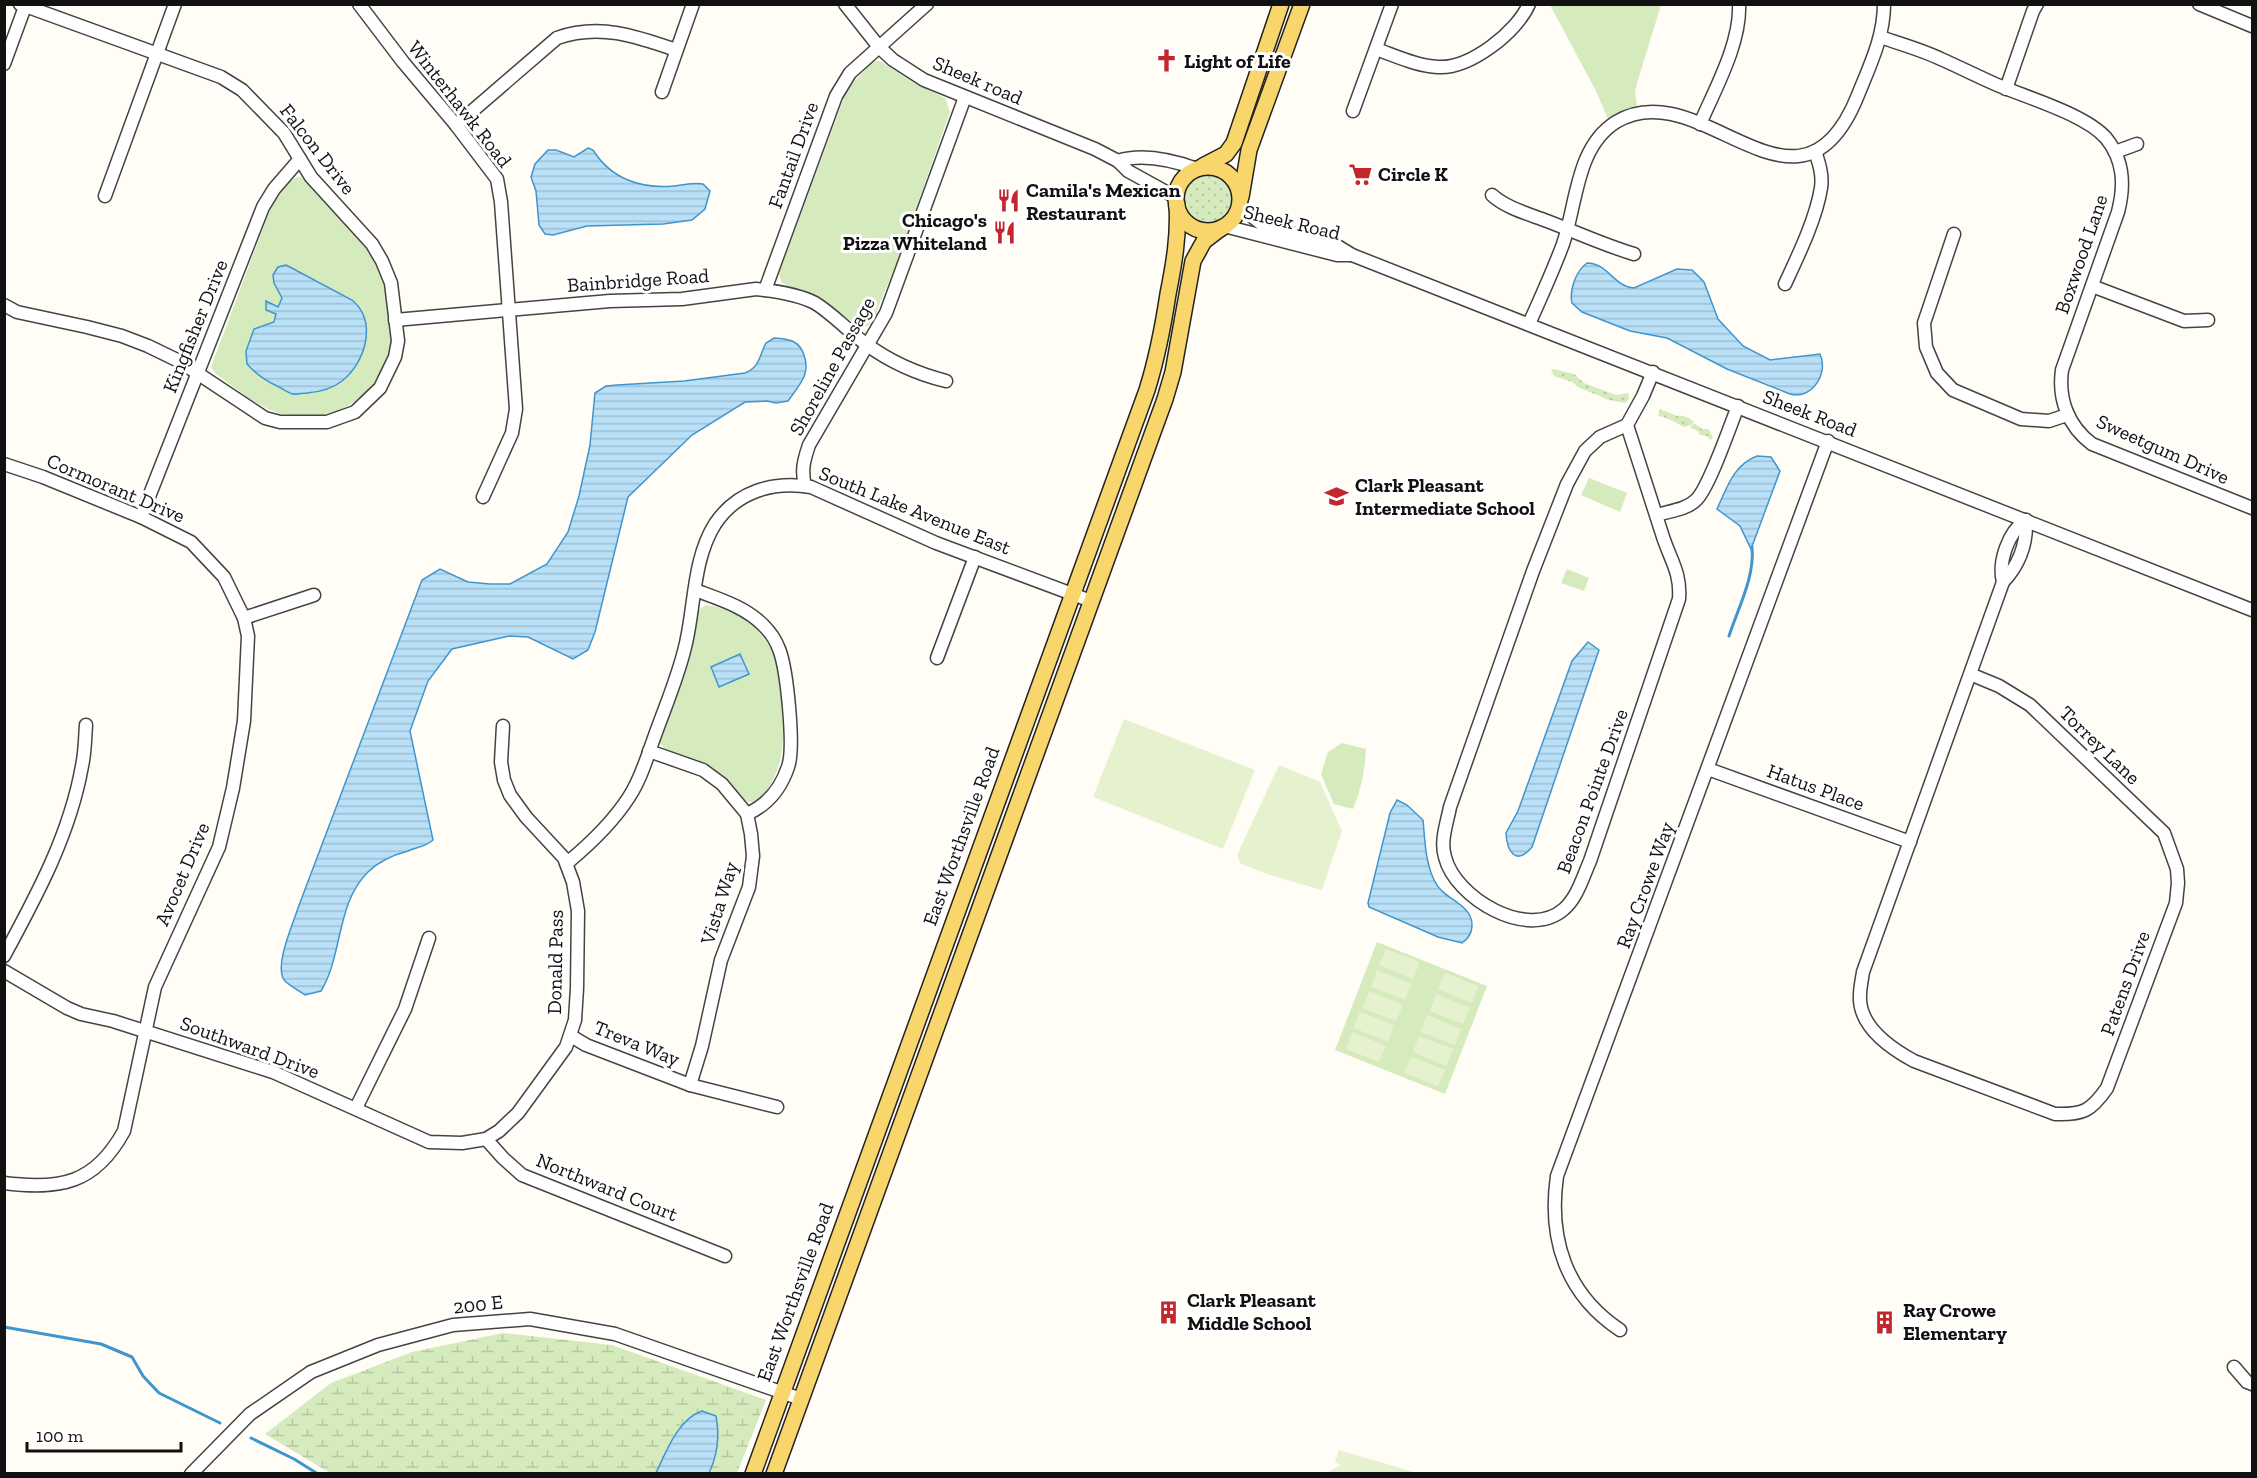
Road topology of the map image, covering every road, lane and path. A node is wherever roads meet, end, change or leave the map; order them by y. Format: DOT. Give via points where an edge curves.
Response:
graph roads {
  1 [pos="175,4"];
  2 [pos="359,4"];
  3 [pos="693,4"];
  4 [pos="845,4"];
  5 [pos="927,4"];
  6 [pos="1281,4"];
  7 [pos="1302,4"];
  8 [pos="1392,4"];
  9 [pos="1529,4"];
  10 [pos="1739,4"];
  11 [pos="1884,4"];
  12 [pos="2037,4"];
  13 [pos="2199,4"];
  14 [pos="24,5"];
  15 [pos="2253,26"];
  16 [pos="1880,37"];
  17 [pos="879,47"];
  18 [pos="1376,49"];
  19 [pos="676,50"];
  20 [pos="157,55"];
  21 [pos="4,64"];
  22 [pos="2006,89"];
  23 [pos="662,92"];
  24 [pos="965,97"];
  25 [pos="1353,111"];
  26 [pos="1700,124"];
  27 [pos="456,125"];
  28 [pos="2137,144"];
  29 [pos="1815,151"];
  30 [pos="2115,152"];
  31 [pos="300,159"];
  32 [pos="1118,161"];
  33 [pos="1198,169"];
  34 [pos="1492,195"];
  35 [pos="105,196"];
  36 [pos="1177,202"];
  37 [pos="1240,202"];
  38 [pos="1222,227"];
  39 [pos="1568,229"];
  40 [pos="1954,234"];
  41 [pos="1634,254"];
  42 [pos="1352,255"];
  43 [pos="1785,284"];
  44 [pos="2091,286"];
  45 [pos="765,290"];
  46 [pos="4,305"];
  47 [pos="510,310"];
  48 [pos="395,320"];
  49 [pos="2208,320"];
  50 [pos="1529,324"];
  51 [pos="868,346"];
  52 [pos="1653,372"];
  53 [pos="197,375"];
  54 [pos="946,381"];
  55 [pos="1738,406"];
  56 [pos="2067,415"];
  57 [pos="1627,426"];
  58 [pos="1828,441"];
  59 [pos="4,464"];
  60 [pos="805,486"];
  61 [pos="483,497"];
  62 [pos="2253,508"];
  63 [pos="1657,515"];
  64 [pos="141,517"];
  65 [pos="2026,520"];
  66 [pos="975,557"];
  67 [pos="695,590"];
  68 [pos="1071,594"];
  69 [pos="314,595"];
  70 [pos="1091,601"];
  71 [pos="2253,609"];
  72 [pos="243,618"];
  73 [pos="937,658"];
  74 [pos="1970,674"];
  75 [pos="86,725"];
  76 [pos="503,726"];
  77 [pos="649,751"];
  78 [pos="1708,769"];
  79 [pos="747,814"];
  80 [pos="1910,842"];
  81 [pos="567,863"];
  82 [pos="2177,869"];
  83 [pos="429,938"];
  84 [pos="4,956"];
  85 [pos="4,971"];
  86 [pos="145,1032"];
  87 [pos="571,1036"];
  88 [pos="690,1085"];
  89 [pos="777,1107"];
  90 [pos="356,1108"];
  91 [pos="486,1139"];
  92 [pos="4,1183"];
  93 [pos="725,1256"];
  94 [pos="1620,1330"];
  95 [pos="2234,1366"];
  96 [pos="2253,1384"];
  97 [pos="781,1391"];
  98 [pos="801,1400"];
  99 [pos="191,1473"];
  100 [pos="753,1473"];
  101 [pos="774,1473"];
  1 -- 20 [label="street"];
  2 -- 27 [label="street, Winterhawk Road"];
  3 -- 19 [label="street"];
  4 -- 17 [label="street, Sheek road"];
  5 -- 17 [label="street, Fantail Drive"];
  6 -- 33 [label="main road" via="1234,143 1226,154"];
  7 -- 37 [label="main road" via="1249,150"];
  8 -- 18 [label="street"];
  9 -- 18 [label="street" via="1507,35 1454,65 1428,66"];
  10 -- 26 [label="street" via="1739,22 1732,45"];
  11 -- 16 [label="street"];
  12 -- 22 [label="street"];
  13 -- 15 [label="street"];
  14 -- 20 [label="street, Falcon Drive"];
  14 -- 21 [label="street"];
  16 -- 22 [label="street, Boxwood Lane"];
  16 -- 29 [label="street" via="1845,122 1835,136"];
  17 -- 24 [label="street, Sheek road" via="924,80"];
  17 -- 45 [label="street, Fantail Drive" via="850,73 836,96"];
  18 -- 25 [label="street"];
  19 -- 23 [label="street"];
  19 -- 27 [label="street" via="616,33 574,32 557,38"];
  20 -- 31 [label="street, Falcon Drive" via="242,90 284,133"];
  20 -- 35 [label="street"];
  22 -- 30 [label="street, Boxwood Lane" via="2085,122"];
  24 -- 32 [label="street, Sheek road"];
  24 -- 51 [label="street, Shoreline Passage" via="886,313"];
  26 -- 29 [label="street" via="1775,156 1800,156"];
  26 -- 39 [label="street" via="1675,114 1650,112 1629,116 1602,133 1585,160"];
  27 -- 47 [label="street, Winterhawk Road" via="497,179"];
  28 -- 30 [label="street"];
  29 -- 43 [label="street" via="1821,187"];
  30 -- 44 [label="street, Boxwood Lane" via="2122,177 2120,203"];
  31 -- 48 [label="street, Falcon Drive" via="311,177 372,244 390,283"];
  31 -- 53 [label="street, Kingfisher Drive" via="263,207"];
  32 -- 33 [label="street" via="1133,156"];
  32 -- 36 [label="street, Sheek road"];
  33 -- 36 [label="main road" via="1184,178"];
  33 -- 37 [label="main road" via="1209,167 1227,173 1234,179"];
  34 -- 39 [label="street"];
  36 -- 38 [label="main road" via="1186,222 1193,227 1202,231"];
  36 -- 68 [label="main road, East Worthsville Road" via="1176,248 1156,361"];
  37 -- 38 [label="main road" via="1236,215"];
  37 -- 42 [label="street, Sheek Road" via="1263,225 1340,247"];
  38 -- 42 [label="street, Sheek Road" via="1337,255"];
  38 -- 70 [label="main road" via="1204,241 1193,261 1173,372"];
  39 -- 41 [label="street"];
  39 -- 50 [label="street"];
  40 -- 56 [label="street" via="1924,323 1926,347 1937,374 1953,390 2021,418 2049,421"];
  42 -- 50 [label="street, Sheek Road"];
  44 -- 49 [label="street" via="2184,321"];
  44 -- 56 [label="street, Boxwood Lane" via="2062,370 2061,389"];
  45 -- 47 [label="street, Bainbridge Road"];
  45 -- 51 [label="street, Bainbridge Road" via="816,303"];
  46 -- 53 [label="street, Falcon Drive" via="17,312 122,336 178,361"];
  47 -- 48 [label="street, Bainbridge Road"];
  47 -- 61 [label="street, Winterhawk Road" via="516,409 512,433"];
  48 -- 53 [label="street, Falcon Drive" via="398,341 380,388 355,412 327,422 291,423 265,418"];
  50 -- 52 [label="street, Sheek Road"];
  51 -- 54 [label="street, Bainbridge Road" via="921,374"];
  51 -- 60 [label="street, Shoreline Passage" via="809,445 802,473"];
  52 -- 55 [label="street, Sheek Road"];
  52 -- 57 [label="street"];
  53 -- 64 [label="street, Kingfisher Drive"];
  55 -- 58 [label="street, Sheek Road"];
  55 -- 63 [label="street" via="1696,501"];
  56 -- 62 [label="street, Sweetgum Drive" via="2092,444"];
  57 -- 63 [label="street, Beacon Pointe Drive"];
  57 -- 63 [label="street, Beacon Pointe Drive" via="1600,437 1585,451 1567,484 1450,807 1443,837 1445,858 1470,896 1492,909 1519,918 1543,920 1563,910 1577,892 1590,861 1679,599 1677,570"];
  58 -- 65 [label="street, Sheek Road"];
  58 -- 78 [label="street, Ray Crowe Way"];
  59 -- 64 [label="street, Cormorant Drive"];
  60 -- 66 [label="street, South Lake Avenue East"];
  60 -- 67 [label="street, South Lake Avenue East" via="765,487 743,495 725,511 705,544"];
  64 -- 72 [label="street, Cormorant Drive" via="191,542 209,558 224,577"];
  65 -- 71 [label="street, Sheek Road"];
  65 -- 74 [label="street" via="2010,540 2001,567 2003,582"];
  66 -- 68 [label="street, South Lake Avenue East"];
  66 -- 73 [label="street"];
  67 -- 77 [label="street, South Lake Avenue East" via="686,644"];
  67 -- 79 [label="street" via="750,614 780,649 791,748 789,766 771,798"];
  68 -- 70 [label="street, South Lake Avenue East"];
  68 -- 97 [label="main road, East Worthsville Road"];
  69 -- 72 [label="street"];
  70 -- 98 [label="main road"];
  72 -- 86 [label="street, Avocet Drive" via="248,636 244,721 233,788 219,847 155,987"];
  74 -- 80 [label="street"];
  74 -- 82 [label="street, Torrey Lane" via="2030,705 2164,833"];
  75 -- 84 [label="street" via="82,765 67,822 45,881"];
  76 -- 81 [label="street" via="501,762 510,795"];
  77 -- 79 [label="street" via="703,770"];
  77 -- 81 [label="street, South Lake Avenue East" via="630,796 605,828"];
  78 -- 80 [label="street, Hatus Place"];
  78 -- 94 [label="street, Ray Crowe Way" via="1557,1176 1554,1196 1561,1258 1588,1303"];
  79 -- 88 [label="street, Vista Way" via="752,873 721,960"];
  80 -- 82 [label="street, Patens Drive" via="1863,972 1859,998 1866,1018 1877,1035 1914,1061 2055,1114 2076,1114 2094,1106 2107,1088 2176,903"];
  81 -- 87 [label="street, Donald Pass" via="578,911 575,1020"];
  83 -- 90 [label="street" via="405,1009"];
  85 -- 86 [label="street, Southward Drive" via="67,1008"];
  86 -- 90 [label="street, Southward Drive" via="273,1072"];
  86 -- 92 [label="street, Avocet Drive" via="124,1131 93,1171 45,1186"];
  87 -- 88 [label="street, Treva Way" via="587,1046"];
  87 -- 91 [label="street, Donald Pass" via="518,1113"];
  88 -- 89 [label="street, Treva Way"];
  90 -- 91 [label="street, Southward Drive" via="429,1142"];
  91 -- 93 [label="street, Northward Court" via="522,1175"];
  95 -- 96 [label="street"];
  97 -- 98 [label="street, 200 E"];
  97 -- 99 [label="street, 200 E" via="615,1334 530,1319 453,1325 378,1345 311,1372 250,1414"];
  97 -- 100 [label="main road, East Worthsville Road"];
  98 -- 101 [label="main road"];
}
